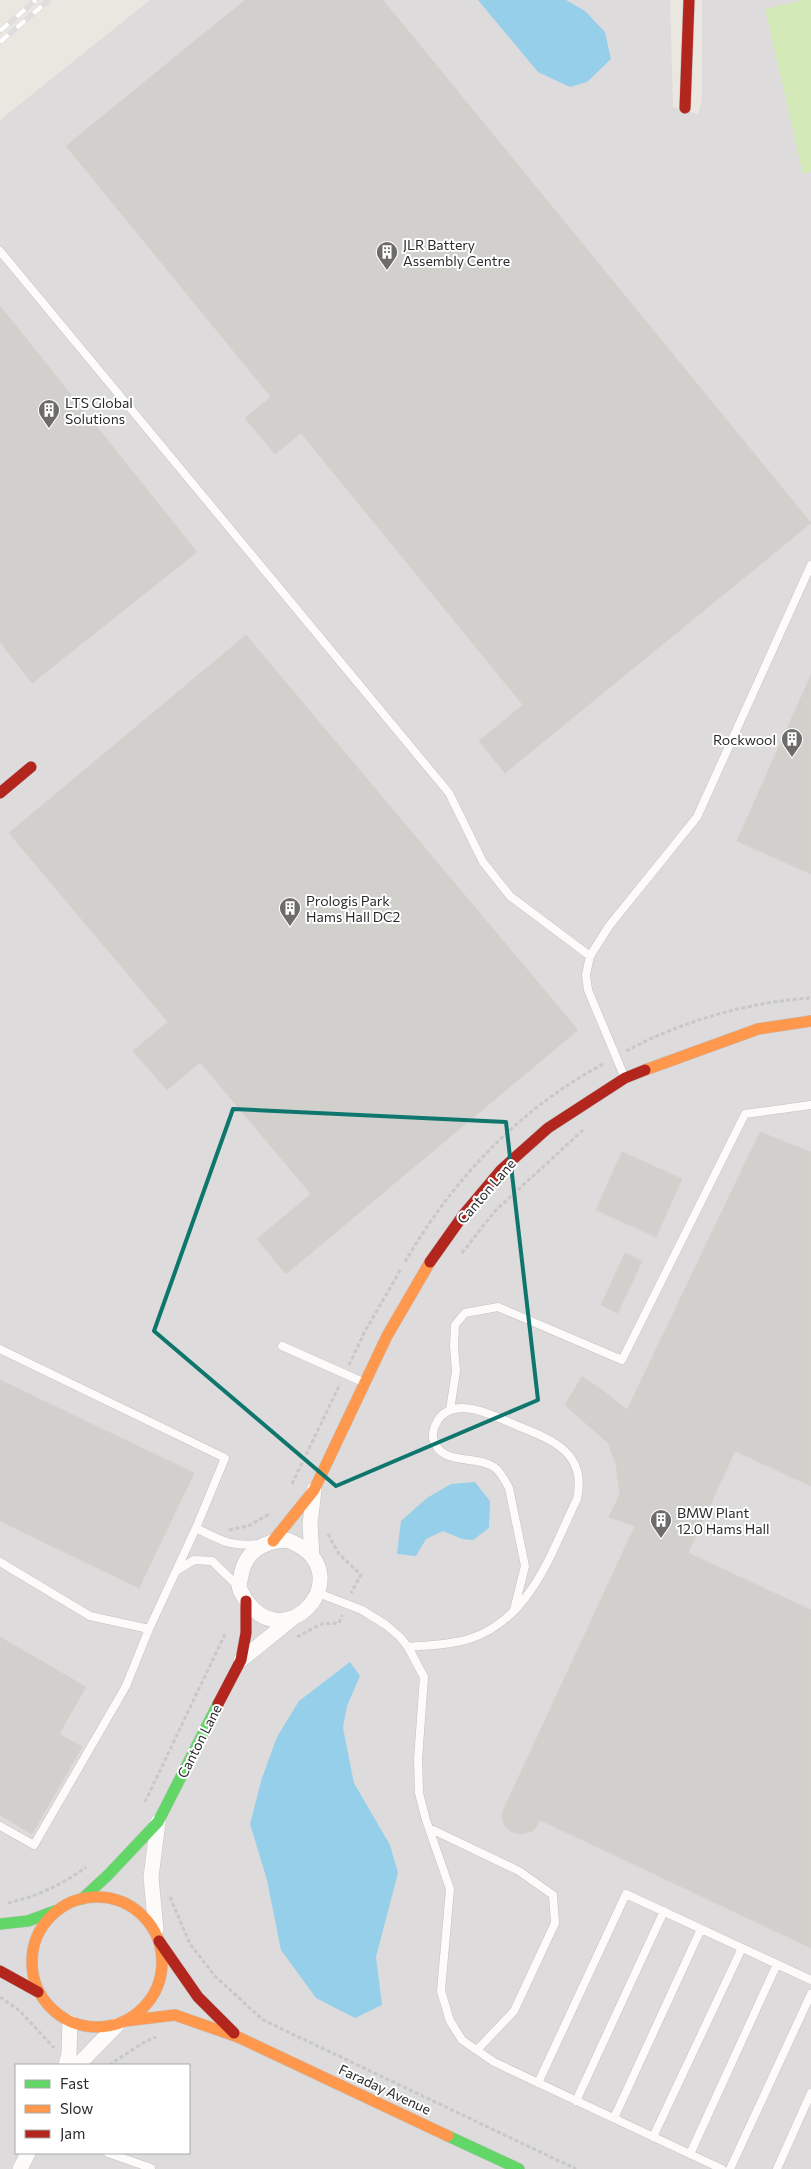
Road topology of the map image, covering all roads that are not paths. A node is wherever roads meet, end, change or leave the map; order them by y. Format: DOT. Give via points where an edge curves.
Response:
graph roads {
  1 [pos="689,0"];
  2 [pos="685,108"];
  3 [pos="0,251"];
  4 [pos="811,565"];
  5 [pos="31,767"];
  6 [pos="0,793"];
  7 [pos="590,956"];
  8 [pos="811,1021"];
  9 [pos="625,1078"];
  10 [pos="811,1105"];
  11 [pos="282,1346"];
  12 [pos="0,1349"];
  13 [pos="365,1383"];
  14 [pos="450,1410"];
  15 [pos="314,1490"];
  16 [pos="196,1528"];
  17 [pos="268,1542"];
  18 [pos="312,1556"];
  19 [pos="0,1562"];
  20 [pos="176,1571"];
  21 [pos="239,1587"];
  22 [pos="318,1593"];
  23 [pos="246,1601"];
  24 [pos="514,1610"];
  25 [pos="294,1618"];
  26 [pos="149,1629"];
  27 [pos="408,1647"];
  28 [pos="241,1660"];
  29 [pos="158,1822"];
  30 [pos="0,1826"];
  31 [pos="429,1828"];
  32 [pos="82,1899"];
  33 [pos="61,1908"];
  34 [pos="664,1911"];
  35 [pos="0,1924"];
  36 [pos="701,1929"];
  37 [pos="156,1934"];
  38 [pos="742,1948"];
  39 [pos="777,1964"];
  40 [pos="0,1971"];
  41 [pos="811,1980"];
  42 [pos="38,1992"];
  43 [pos="811,1994"];
  44 [pos="70,2022"];
  45 [pos="121,2023"];
  46 [pos="238,2037"];
  47 [pos="477,2050"];
  48 [pos="66,2064"];
  49 [pos="79,2064"];
  50 [pos="538,2083"];
  51 [pos="811,2093"];
  52 [pos="576,2101"];
  53 [pos="614,2118"];
  54 [pos="653,2137"];
  55 [pos="28,2154"];
  56 [pos="111,2154"];
  57 [pos="690,2154"];
  58 [pos="151,2168"];
  59 [pos="20,2169"];
  60 [pos="519,2169"];
  61 [pos="722,2169"];
  62 [pos="730,2169"];
  63 [pos="776,2169"];
  1 -- 2 [label="street"];
  3 -- 7 [label="lane" via="449,793 483,862 510,896"];
  4 -- 7 [label="lane" via="697,816"];
  5 -- 6 [label="street"];
  7 -- 9 [label="lane" via="586,975 588,990"];
  8 -- 9 [label="street, Canton Lane" via="758,1029"];
  9 -- 13 [label="street, Canton Lane" via="548,1128 501,1170 464,1214 424,1271"];
  10 -- 14 [label="lane" via="745,1114 622,1360 498,1307 465,1313 455,1325 456,1370"];
  11 -- 13 [label="lane"];
  12 -- 16 [label="lane" via="225,1458"];
  13 -- 15 [label="street, Canton Lane"];
  14 -- 24 [label="lane" via="434,1426 432,1437 436,1446 443,1454 455,1459 478,1459 494,1467 509,1488 524,1566"];
  14 -- 24 [label="lane" via="464,1408 484,1412 552,1440 565,1450 578,1474 577,1499 533,1590"];
  15 -- 17 [label="street, Canton Lane"];
  15 -- 18 [label="street, Canton Lane" via="310,1524"];
  16 -- 17 [label="lane" via="226,1543 241,1546"];
  16 -- 20 [label="lane"];
  17 -- 18 [label="street" via="287,1540 300,1545"];
  17 -- 21 [label="street" via="252,1552 242,1568"];
  18 -- 22 [label="street" via="318,1568"];
  19 -- 26 [label="lane" via="90,1616"];
  20 -- 21 [label="lane" via="194,1560 212,1561"];
  20 -- 26 [label="lane"];
  21 -- 23 [label="street"];
  22 -- 25 [label="street" via="307,1610"];
  22 -- 27 [label="lane" via="362,1610 386,1625"];
  23 -- 25 [label="street" via="268,1618"];
  23 -- 28 [label="street, Canton Lane" via="246,1633"];
  24 -- 27 [label="lane" via="497,1626 470,1639"];
  25 -- 28 [label="street, Canton Lane"];
  26 -- 30 [label="lane" via="126,1686 34,1846"];
  27 -- 31 [label="lane" via="424,1677 419,1793"];
  28 -- 29 [label="street, Canton Lane"];
  29 -- 32 [label="street, Canton Lane"];
  29 -- 37 [label="street, Canton Lane" via="150,1877"];
  31 -- 47 [label="lane" via="450,1889 441,1991 450,2021 462,2040"];
  31 -- 47 [label="lane" via="519,1871 553,1895 555,1923 514,2011"];
  32 -- 33 [label="street"];
  32 -- 37 [label="street" via="104,1898 126,1904 141,1914"];
  33 -- 35 [label="street" via="34,1919"];
  33 -- 42 [label="street" via="43,1926 32,1953 32,1970"];
  34 -- 36 [label="lane"];
  34 -- 50 [label="lane" via="626,1894"];
  34 -- 52 [label="lane"];
  36 -- 38 [label="lane"];
  36 -- 53 [label="lane"];
  37 -- 45 [label="street" via="161,1972 148,2002"];
  37 -- 46 [label="street, Faraday Avenue" via="198,1997"];
  38 -- 39 [label="lane"];
  38 -- 54 [label="lane"];
  39 -- 41 [label="lane"];
  39 -- 57 [label="lane"];
  40 -- 42 [label="street"];
  42 -- 44 [label="street" via="51,2009"];
  43 -- 62 [label="lane"];
  44 -- 45 [label="street" via="99,2028"];
  44 -- 48 [label="street"];
  45 -- 46 [label="street, Faraday Avenue" via="175,2015"];
  45 -- 49 [label="street"];
  46 -- 60 [label="street, Faraday Avenue"];
  47 -- 50 [label="lane"];
  50 -- 52 [label="lane"];
  51 -- 63 [label="lane"];
  52 -- 53 [label="lane"];
  53 -- 54 [label="lane"];
  54 -- 57 [label="lane"];
  55 -- 59 [label="street"];
  56 -- 58 [label="lane"];
  57 -- 61 [label="lane"];
}
